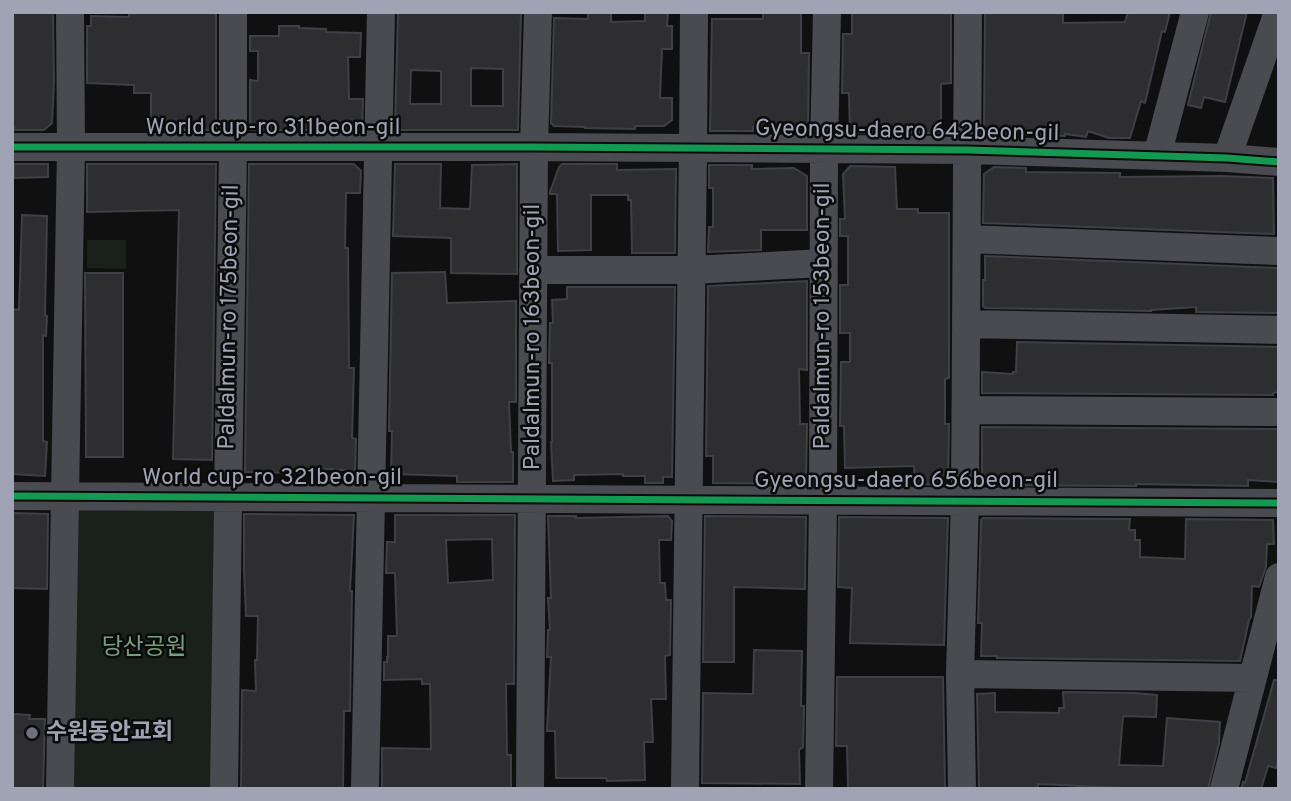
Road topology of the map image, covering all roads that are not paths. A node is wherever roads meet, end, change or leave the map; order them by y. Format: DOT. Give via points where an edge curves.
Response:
graph roads {
  1 [pos="70,12"];
  2 [pos="233,12"];
  3 [pos="381,12"];
  4 [pos="538,12"];
  5 [pos="694,12"];
  6 [pos="827,12"];
  7 [pos="968,12"];
  8 [pos="1195,12"];
  9 [pos="1278,12"];
  10 [pos="12,147"];
  11 [pos="71,147"];
  12 [pos="233,147"];
  13 [pos="377,147"];
  14 [pos="534,148"];
  15 [pos="693,148"];
  16 [pos="824,149"];
  17 [pos="968,150"];
  18 [pos="1157,156"];
  19 [pos="1227,158"];
  20 [pos="1279,162"];
  21 [pos="967,239"];
  22 [pos="1279,251"];
  23 [pos="823,263"];
  24 [pos="533,270"];
  25 [pos="692,270"];
  26 [pos="966,324"];
  27 [pos="1279,330"];
  28 [pos="966,410"];
  29 [pos="1279,412"];
  30 [pos="12,496"];
  31 [pos="66,496"];
  32 [pos="227,497"];
  33 [pos="370,497"];
  34 [pos="532,498"];
  35 [pos="689,499"];
  36 [pos="823,500"];
  37 [pos="965,500"];
  38 [pos="1279,503"];
  39 [pos="1279,577"];
  40 [pos="960,674"];
  41 [pos="1252,678"];
  42 [pos="60,789"];
  43 [pos="224,789"];
  44 [pos="365,789"];
  45 [pos="530,789"];
  46 [pos="685,789"];
  47 [pos="819,789"];
  48 [pos="962,789"];
  49 [pos="1224,789"];
  1 -- 11 [label="street"];
  2 -- 12 [label="street, Paldalmun-ro 175beon-gil"];
  3 -- 13 [label="street, World cup-ro 311beon-gil"];
  4 -- 14 [label="street, Paldalmun-ro 163beon-gil"];
  5 -- 15 [label="street"];
  6 -- 16 [label="street, Paldalmun-ro 153beon-gil"];
  7 -- 17 [label="street, Gyeongsu-daero 642beon-gil"];
  8 -- 18 [label="street"];
  9 -- 19 [label="street"];
  10 -- 11 [label="street, World cup-ro 311beon-gil"];
  11 -- 12 [label="street, World cup-ro 311beon-gil"];
  11 -- 31 [label="street"];
  12 -- 13 [label="street, World cup-ro 311beon-gil"];
  12 -- 32 [label="street, Paldalmun-ro 175beon-gil"];
  13 -- 14 [label="street, World cup-ro 311beon-gil"];
  13 -- 33 [label="street, World cup-ro 311beon-gil"];
  14 -- 15 [label="street, Gyeongsu-daero 642beon-gil"];
  14 -- 24 [label="street, Paldalmun-ro 163beon-gil"];
  15 -- 16 [label="street, Gyeongsu-daero 642beon-gil"];
  15 -- 25 [label="street"];
  16 -- 17 [label="street, Gyeongsu-daero 642beon-gil"];
  16 -- 23 [label="street, Paldalmun-ro 153beon-gil"];
  17 -- 18 [label="street, Gyeongsu-daero 642beon-gil"];
  17 -- 21 [label="street, Gyeongsu-daero 642beon-gil"];
  18 -- 19 [label="street, Gyeongsu-daero 642beon-gil"];
  19 -- 20 [label="street, Gyeongsu-daero 642beon-gil"];
  21 -- 22 [label="street"];
  21 -- 26 [label="street, Gyeongsu-daero 642beon-gil"];
  23 -- 25 [label="street"];
  23 -- 36 [label="street, Paldalmun-ro 153beon-gil"];
  24 -- 25 [label="street"];
  24 -- 34 [label="street, Paldalmun-ro 163beon-gil"];
  25 -- 35 [label="street"];
  26 -- 27 [label="street"];
  26 -- 28 [label="street, Gyeongsu-daero 642beon-gil"];
  28 -- 29 [label="street"];
  28 -- 37 [label="street, Gyeongsu-daero 642beon-gil"];
  30 -- 31 [label="street, World cup-ro 321beon-gil"];
  31 -- 32 [label="street, World cup-ro 321beon-gil"];
  31 -- 42 [label="street"];
  32 -- 33 [label="street, World cup-ro 321beon-gil"];
  32 -- 43 [label="street, Paldalmun-ro 175beon-gil"];
  33 -- 34 [label="street, World cup-ro 321beon-gil"];
  33 -- 44 [label="street, World cup-ro 321beon-gil"];
  34 -- 35 [label="street, Gyeongsu-daero 656beon-gil"];
  34 -- 45 [label="street, Paldalmun-ro 163beon-gil"];
  35 -- 36 [label="street, Gyeongsu-daero 656beon-gil"];
  35 -- 46 [label="street"];
  36 -- 37 [label="street, Gyeongsu-daero 656beon-gil"];
  36 -- 47 [label="street, Paldalmun-ro 153beon-gil"];
  37 -- 38 [label="street, Gyeongsu-daero 656beon-gil"];
  37 -- 40 [label="street, Gyeongsu-daero 656beon-gil"];
  39 -- 41 [label="street"];
  40 -- 41 [label="street"];
  40 -- 48 [label="street, Gyeongsu-daero 656beon-gil"];
  41 -- 49 [label="street"];
}
